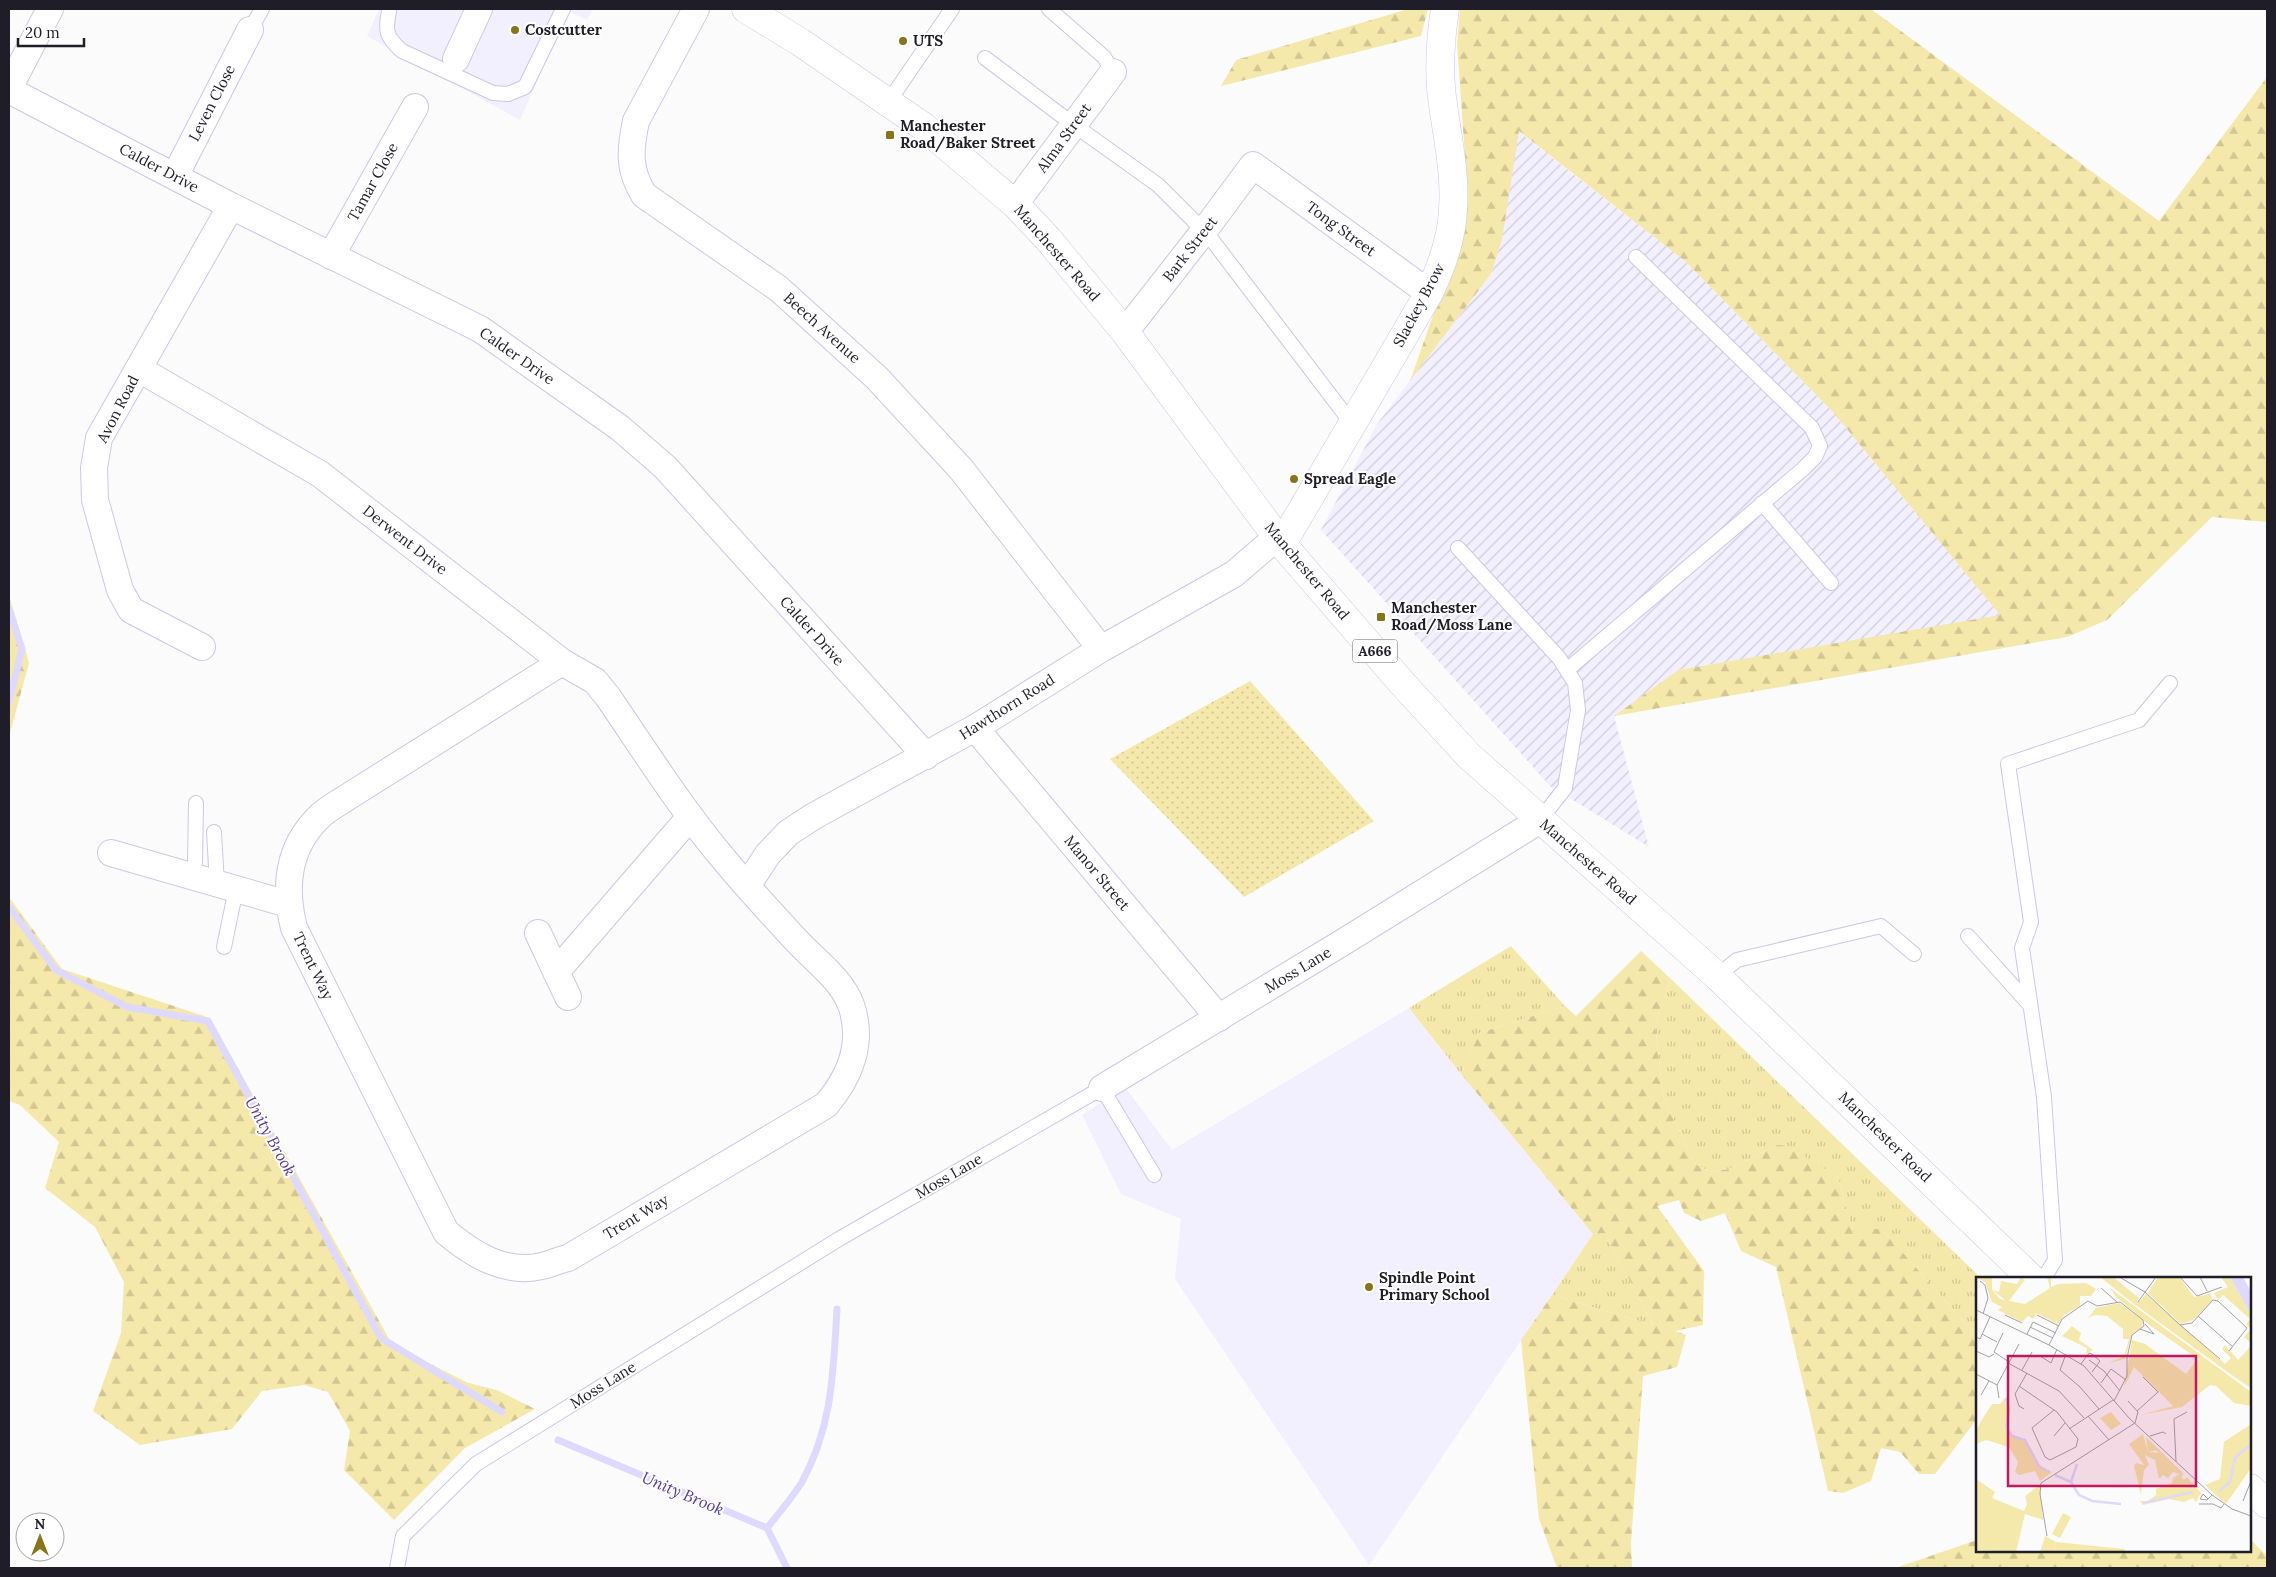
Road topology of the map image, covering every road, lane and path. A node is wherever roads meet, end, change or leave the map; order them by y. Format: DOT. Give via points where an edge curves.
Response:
graph roads {
  1 [pos="50,9"];
  2 [pos="479,9"];
  3 [pos="563,9"];
  4 [pos="696,9"];
  5 [pos="746,9"];
  6 [pos="952,9"];
  7 [pos="1049,9"];
  8 [pos="1445,9"];
  9 [pos="390,11"];
  10 [pos="256,19"];
  11 [pos="985,58"];
  12 [pos="456,59"];
  13 [pos="1113,72"];
  14 [pos="10,81"];
  15 [pos="889,102"];
  16 [pos="415,107"];
  17 [pos="1074,125"];
  18 [pos="1252,165"];
  19 [pos="175,176"];
  20 [pos="1015,204"];
  21 [pos="231,206"];
  22 [pos="1204,231"];
  23 [pos="331,256"];
  24 [pos="1636,257"];
  25 [pos="1429,293"];
  26 [pos="1125,332"];
  27 [pos="139,369"];
  28 [pos="1353,426"];
  29 [pos="1762,504"];
  30 [pos="1280,540"];
  31 [pos="1458,548"];
  32 [pos="1831,583"];
  33 [pos="202,647"];
  34 [pos="1101,649"];
  35 [pos="562,662"];
  36 [pos="1567,670"];
  37 [pos="2170,683"];
  38 [pos="975,728"];
  39 [pos="642,746"];
  40 [pos="926,756"];
  41 [pos="196,803"];
  42 [pos="690,817"];
  43 [pos="1540,820"];
  44 [pos="214,832"];
  45 [pos="111,854"];
  46 [pos="192,876"];
  47 [pos="227,886"];
  48 [pos="747,886"];
  49 [pos="288,904"];
  50 [pos="538,932"];
  51 [pos="1968,936"];
  52 [pos="224,947"];
  53 [pos="1914,954"];
  54 [pos="556,972"];
  55 [pos="1717,976"];
  56 [pos="568,997"];
  57 [pos="2029,1004"];
  58 [pos="1219,1018"];
  59 [pos="1102,1088"];
  60 [pos="1154,1175"];
  61 [pos="2030,1277"];
  62 [pos="2045,1277"];
  63 [pos="2251,1489"];
  64 [pos="2267,1504"];
  65 [pos="397,1568"];
  1 -- 14 [label="street"];
  2 -- 12 [label="street"];
  3 -- 9 [label="lane" via="525,87 508,94 493,93 402,51 390,40 386,25"];
  4 -- 34 [label="street, Beech Avenue" via="636,121 631,162 635,180 644,195 779,289 877,378 961,469"];
  5 -- 15 [label="main road, Manchester Road / A666"];
  6 -- 15 [label="lane"];
  7 -- 13 [label="lane" via="1104,57"];
  8 -- 25 [label="main road, Slackey Brow" via="1441,87 1454,210 1446,252"];
  10 -- 19 [label="street, Leven Close"];
  11 -- 17 [label="lane"];
  13 -- 17 [label="street, Alma Street"];
  14 -- 19 [label="street, Calder Drive"];
  15 -- 20 [label="main road, Manchester Road / A666" via="924,127"];
  16 -- 23 [label="street, Tamar Close"];
  17 -- 20 [label="street, Alma Street"];
  17 -- 22 [label="lane" via="1158,185"];
  18 -- 22 [label="street, Bark Street"];
  18 -- 25 [label="street, Tong Street"];
  19 -- 21 [label="street, Calder Drive"];
  20 -- 26 [label="main road, Manchester Road / A666"];
  21 -- 23 [label="street, Calder Drive"];
  21 -- 27 [label="street, Avon Road"];
  22 -- 26 [label="street, Bark Street"];
  22 -- 28 [label="lane"];
  23 -- 40 [label="street, Calder Drive" via="480,329 620,428 665,467"];
  24 -- 29 [label="lane" via="1812,428 1820,446 1815,457"];
  25 -- 28 [label="main road, Slackey Brow"];
  26 -- 30 [label="main road, Manchester Road / A666"];
  27 -- 33 [label="street, Avon Road" via="100,438 94,468 95,500 120,590 131,610"];
  27 -- 35 [label="street, Derwent Drive" via="320,474"];
  28 -- 30 [label="main road, Slackey Brow"];
  29 -- 32 [label="lane"];
  29 -- 36 [label="lane"];
  30 -- 34 [label="street, Hawthorn Road" via="1234,574"];
  30 -- 43 [label="main road, Manchester Road / A666" via="1469,756"];
  31 -- 36 [label="lane" via="1560,658"];
  34 -- 38 [label="street, Hawthorn Road"];
  35 -- 39 [label="street, Derwent Drive" via="595,681"];
  35 -- 49 [label="street, Trent Way" via="318,818 300,843 289,874"];
  36 -- 43 [label="lane" via="1575,682 1578,710 1565,788"];
  37 -- 57 [label="lane" via="2139,720 2008,764 2030,922 2022,948"];
  38 -- 40 [label="street, Hawthorn Road"];
  38 -- 58 [label="street, Manor Street"];
  39 -- 42 [label="street, Trent Way"];
  40 -- 48 [label="street, Hawthorn Road" via="788,833 768,854"];
  41 -- 46 [label="lane"];
  42 -- 48 [label="street, Trent Way"];
  42 -- 54 [label="street"];
  43 -- 55 [label="main road, Manchester Road / A666"];
  43 -- 58 [label="street, Moss Lane"];
  44 -- 47 [label="lane"];
  45 -- 46 [label="street"];
  46 -- 47 [label="street"];
  47 -- 49 [label="street"];
  47 -- 52 [label="lane"];
  48 -- 49 [label="street, Trent Way" via="840,985 850,1003 856,1022 856,1045 841,1087 826,1105 568,1258 540,1267 512,1267 487,1261 466,1250 446,1232 294,928"];
  50 -- 54 [label="street"];
  51 -- 57 [label="lane"];
  53 -- 55 [label="lane" via="1881,926 1737,960"];
  54 -- 56 [label="street"];
  55 -- 61 [label="main road, Manchester Road / A666"];
  57 -- 62 [label="lane" via="2044,1097 2055,1260"];
  58 -- 59 [label="street, Moss Lane"];
  59 -- 60 [label="lane"];
  59 -- 65 [label="lane, Moss Lane" via="839,1239 476,1464 403,1536"];
  63 -- 64 [label="main road"];
}
